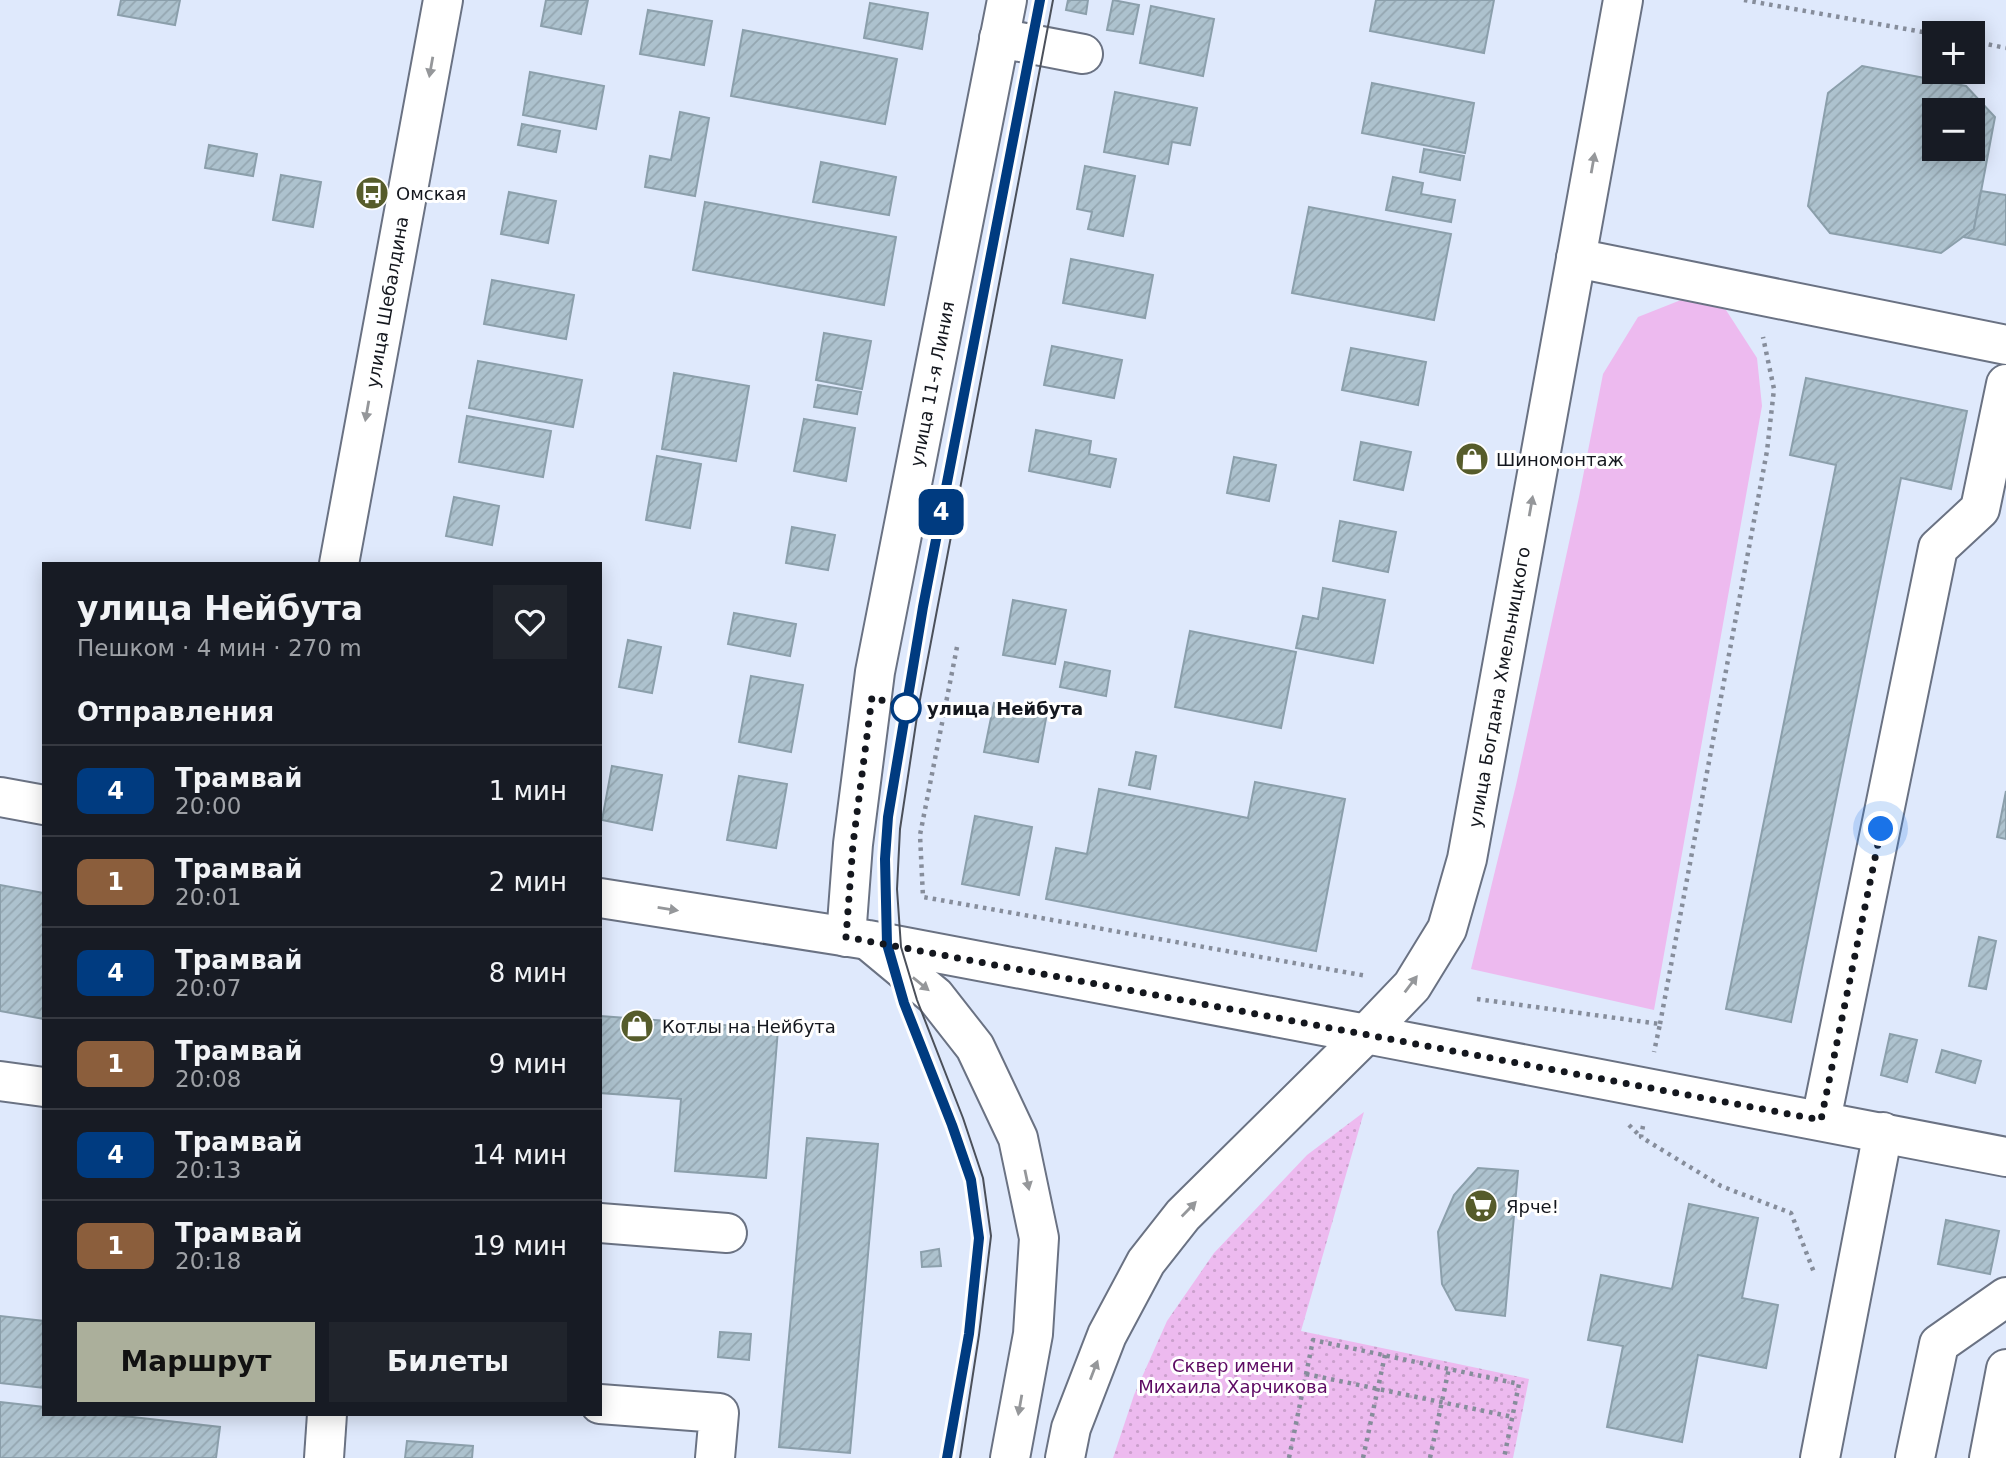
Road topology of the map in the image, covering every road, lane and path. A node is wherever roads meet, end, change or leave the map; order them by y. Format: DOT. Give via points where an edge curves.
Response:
graph roads {
  1 [pos="443,0"];
  2 [pos="1007,0"];
  3 [pos="1623,0"];
  4 [pos="1744,0"];
  5 [pos="1922,32"];
  6 [pos="999,38"];
  7 [pos="1985,43"];
  8 [pos="2006,47"];
  9 [pos="1083,54"];
  10 [pos="1576,258"];
  11 [pos="1741,291"];
  12 [pos="2006,345"];
  13 [pos="2006,384"];
  14 [pos="340,562"];
  15 [pos="957,647"];
  16 [pos="0,797"];
  17 [pos="42,805"];
  18 [pos="602,898"];
  19 [pos="857,939"];
  20 [pos="1378,978"];
  21 [pos="1477,999"];
  22 [pos="1660,1024"];
  23 [pos="1366,1034"];
  24 [pos="0,1081"];
  25 [pos="42,1087"];
  26 [pos="1648,1087"];
  27 [pos="1624,1120"];
  28 [pos="1821,1120"];
  29 [pos="1883,1132"];
  30 [pos="1641,1137"];
  31 [pos="2006,1157"];
  32 [pos="602,1223"];
  33 [pos="727,1233"];
  34 [pos="1818,1283"];
  35 [pos="2006,1297"];
  36 [pos="1385,1355"];
  37 [pos="1449,1368"];
  38 [pos="2006,1369"];
  39 [pos="1306,1374"];
  40 [pos="1378,1389"];
  41 [pos="1442,1402"];
  42 [pos="602,1404"];
  43 [pos="327,1416"];
  44 [pos="1513,1416"];
  45 [pos="324,1458"];
  46 [pos="715,1458"];
  47 [pos="1010,1458"];
  48 [pos="1065,1458"];
  49 [pos="1289,1458"];
  50 [pos="1363,1458"];
  51 [pos="1430,1458"];
  52 [pos="1504,1458"];
  53 [pos="1820,1458"];
  54 [pos="1915,1458"];
  55 [pos="1989,1458"];
  1 -- 14 [label="main road, улица Шебалдина, one-way"];
  2 -- 6 [label="main road, улица 11-я Линия"];
  10 -- 3 [label="main road, улица Богдана Хмельницкого, one-way"];
  4 -- 5 [label="path"];
  6 -- 9 [label="main road"];
  6 -- 19 [label="main road, улица 11-я Линия" via="875,672 853,844"];
  7 -- 8 [label="path"];
  10 -- 11 [label="main road"];
  23 -- 10 [label="main road, улица Богдана Хмельницкого, one-way" via="1412,986 1447,929 1467,859"];
  11 -- 12 [label="main road"];
  11 -- 22 [label="path" via="1765,339 1774,388 1767,452"];
  13 -- 28 [label="main road" via="1980,509 1938,548"];
  15 -- 20 [label="path" via="920,835 923,897"];
  16 -- 17 [label="main road"];
  18 -- 19 [label="main road, one-way"];
  19 -- 23 [label="main road"];
  19 -- 47 [label="main road, one-way" via="935,996 975,1047 1018,1138 1039,1238 1033,1334"];
  21 -- 22 [label="path"];
  22 -- 26 [label="path"];
  23 -- 26 [label="main road"];
  48 -- 23 [label="main road, улица Богдана Хмельницкого, one-way" via="1071,1428 1107,1335 1146,1262 1182,1215"];
  24 -- 25 [label="main road"];
  26 -- 28 [label="main road"];
  26 -- 30 [label="path"];
  27 -- 30 [label="path"];
  28 -- 29 [label="main road"];
  29 -- 31 [label="main road"];
  29 -- 53 [label="main road"];
  30 -- 34 [label="path" via="1721,1186 1791,1213"];
  32 -- 33 [label="main road"];
  35 -- 54 [label="main road" via="1939,1344"];
  36 -- 37 [label="path"];
  36 -- 39 [label="path" via="1314,1340"];
  36 -- 40 [label="path"];
  37 -- 41 [label="path"];
  37 -- 44 [label="path" via="1519,1384"];
  38 -- 55 [label="main road"];
  39 -- 40 [label="path"];
  39 -- 49 [label="path"];
  40 -- 41 [label="path"];
  40 -- 50 [label="path"];
  41 -- 44 [label="path"];
  41 -- 51 [label="path"];
  42 -- 46 [label="main road" via="719,1413"];
  43 -- 45 [label="main road"];
  44 -- 52 [label="path"];
}
